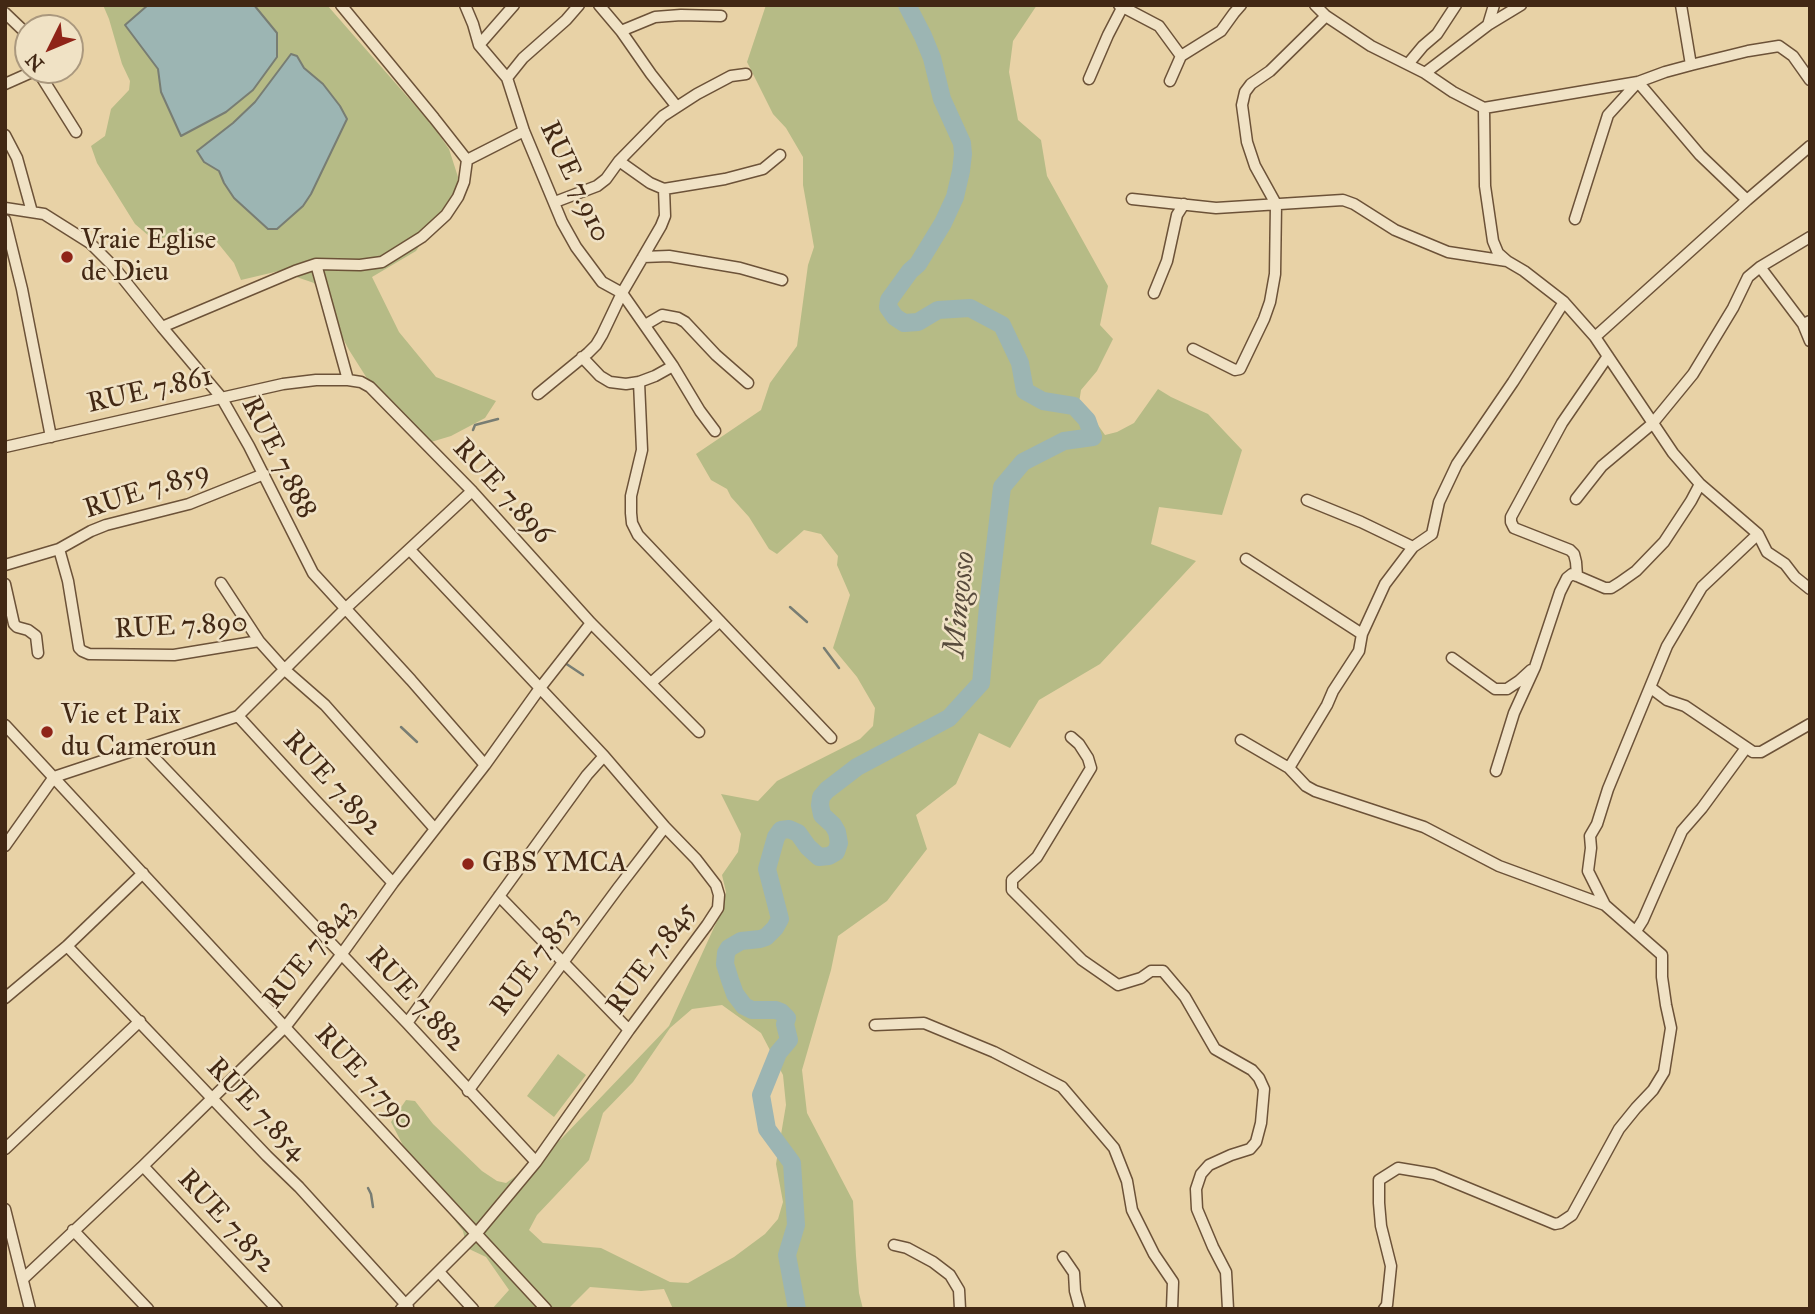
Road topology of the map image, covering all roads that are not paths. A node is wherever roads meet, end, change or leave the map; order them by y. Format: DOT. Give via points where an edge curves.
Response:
graph roads {
  1 [pos="341,5"];
  2 [pos="465,5"];
  3 [pos="514,5"];
  4 [pos="579,5"];
  5 [pos="599,5"];
  6 [pos="1241,5"];
  7 [pos="1315,5"];
  8 [pos="1456,5"];
  9 [pos="1494,5"];
  10 [pos="1521,5"];
  11 [pos="1681,5"];
  12 [pos="1121,6"];
  13 [pos="721,16"];
  14 [pos="1326,16"];
  15 [pos="1489,25"];
  16 [pos="621,31"];
  17 [pos="478,44"];
  18 [pos="1181,57"];
  19 [pos="1408,64"];
  20 [pos="1691,65"];
  21 [pos="1425,73"];
  22 [pos="746,74"];
  23 [pos="507,78"];
  24 [pos="1089,79"];
  25 [pos="1810,80"];
  26 [pos="1170,81"];
  27 [pos="1638,82"];
  28 [pos="46,84"];
  29 [pos="677,107"];
  30 [pos="1484,108"];
  31 [pos="524,131"];
  32 [pos="76,132"];
  33 [pos="5,135"];
  34 [pos="1810,146"];
  35 [pos="780,155"];
  36 [pos="467,160"];
  37 [pos="619,162"];
  38 [pos="664,188"];
  39 [pos="1132,199"];
  40 [pos="1747,200"];
  41 [pos="555,202"];
  42 [pos="1184,204"];
  43 [pos="1276,204"];
  44 [pos="5,208"];
  45 [pos="32,212"];
  46 [pos="1575,219"];
  47 [pos="5,220"];
  48 [pos="1810,237"];
  49 [pos="643,257"];
  50 [pos="1507,261"];
  51 [pos="316,264"];
  52 [pos="1760,267"];
  53 [pos="782,280"];
  54 [pos="622,293"];
  55 [pos="1154,293"];
  56 [pos="1564,302"];
  57 [pos="1806,323"];
  58 [pos="645,326"];
  59 [pos="162,327"];
  60 [pos="1595,337"];
  61 [pos="1810,341"];
  62 [pos="1193,349"];
  63 [pos="1608,356"];
  64 [pos="582,357"];
  65 [pos="673,366"];
  66 [pos="348,380"];
  67 [pos="639,382"];
  68 [pos="748,383"];
  69 [pos="538,394"];
  70 [pos="221,397"];
  71 [pos="1652,424"];
  72 [pos="715,431"];
  73 [pos="51,437"];
  74 [pos="5,447"];
  75 [pos="264,474"];
  76 [pos="1700,484"];
  77 [pos="472,491"];
  78 [pos="1576,499"];
  79 [pos="1307,500"];
  80 [pos="1758,534"];
  81 [pos="1413,547"];
  82 [pos="59,549"];
  83 [pos="410,551"];
  84 [pos="1246,559"];
  85 [pos="5,565"];
  86 [pos="1577,576"];
  87 [pos="221,583"];
  88 [pos="5,584"];
  89 [pos="1810,589"];
  90 [pos="345,609"];
  91 [pos="720,621"];
  92 [pos="591,623"];
  93 [pos="1362,634"];
  94 [pos="260,641"];
  95 [pos="38,653"];
  96 [pos="1452,658"];
  97 [pos="1535,667"];
  98 [pos="285,670"];
  99 [pos="651,683"];
  100 [pos="540,688"];
  101 [pos="1651,688"];
  102 [pos="238,716"];
  103 [pos="1810,724"];
  104 [pos="5,725"];
  105 [pos="699,732"];
  106 [pos="1071,737"];
  107 [pos="831,738"];
  108 [pos="1241,740"];
  109 [pos="145,748"];
  110 [pos="1746,748"];
  111 [pos="604,756"];
  112 [pos="485,765"];
  113 [pos="1289,768"];
  114 [pos="1496,771"];
  115 [pos="54,777"];
  116 [pos="665,827"];
  117 [pos="435,829"];
  118 [pos="5,846"];
  119 [pos="143,873"];
  120 [pos="393,883"];
  121 [pos="499,896"];
  122 [pos="1605,905"];
  123 [pos="1636,931"];
  124 [pos="67,946"];
  125 [pos="341,955"];
  126 [pos="564,962"];
  127 [pos="5,998"];
  128 [pos="140,1021"];
  129 [pos="407,1023"];
  130 [pos="875,1025"];
  131 [pos="286,1026"];
  132 [pos="629,1030"];
  133 [pos="468,1090"];
  134 [pos="212,1097"];
  135 [pos="5,1149"];
  136 [pos="536,1162"];
  137 [pos="143,1166"];
  138 [pos="6,1214"];
  139 [pos="73,1230"];
  140 [pos="476,1234"];
  141 [pos="894,1245"];
  142 [pos="1063,1258"];
  143 [pos="5,1265"];
  144 [pos="20,1265"];
  145 [pos="439,1272"];
  146 [pos="23,1278"];
  147 [pos="406,1307"];
  148 [pos="1389,1308"];
  149 [pos="30,1309"];
  150 [pos="148,1309"];
  151 [pos="276,1309"];
  152 [pos="473,1309"];
  153 [pos="546,1309"];
  154 [pos="960,1309"];
  155 [pos="1080,1309"];
  156 [pos="1172,1309"];
  157 [pos="1228,1309"];
  1 -- 36 [label="street"];
  2 -- 17 [label="street, RUE 7.910"];
  3 -- 17 [label="street"];
  4 -- 23 [label="street"];
  5 -- 16 [label="street"];
  6 -- 18 [label="street" via="1221,31"];
  7 -- 14 [label="street"];
  8 -- 19 [label="street" via="1437,34"];
  9 -- 15 [label="street"];
  10 -- 15 [label="street"];
  11 -- 20 [label="street"];
  12 -- 18 [label="street" via="1159,26"];
  12 -- 24 [label="street"];
  13 -- 16 [label="street" via="655,17"];
  14 -- 19 [label="street"];
  14 -- 43 [label="street" via="1251,85 1241,105 1255,166"];
  15 -- 21 [label="street"];
  16 -- 29 [label="street"];
  17 -- 23 [label="street, RUE 7.910"];
  18 -- 26 [label="street"];
  19 -- 21 [label="street"];
  20 -- 25 [label="street" via="1779,46 1793,56"];
  20 -- 27 [label="street"];
  21 -- 30 [label="street"];
  22 -- 29 [label="street" via="716,83"];
  23 -- 31 [label="street, RUE 7.910"];
  27 -- 30 [label="street"];
  27 -- 40 [label="street" via="1700,155"];
  27 -- 46 [label="street" via="1608,115"];
  28 -- 32 [label="street"];
  29 -- 37 [label="street"];
  30 -- 50 [label="street" via="1485,186 1493,241"];
  31 -- 36 [label="street"];
  31 -- 41 [label="street, RUE 7.910"];
  33 -- 45 [label="street" via="17,158"];
  34 -- 40 [label="street"];
  35 -- 38 [label="street" via="763,169"];
  36 -- 51 [label="street" via="458,197 422,237 375,264"];
  37 -- 38 [label="street"];
  37 -- 41 [label="street" via="597,187"];
  38 -- 49 [label="street" via="665,216"];
  39 -- 42 [label="street"];
  40 -- 60 [label="street"];
  41 -- 54 [label="street, RUE 7.910" via="595,275"];
  42 -- 43 [label="street" via="1216,208"];
  42 -- 55 [label="street"];
  43 -- 50 [label="street" via="1343,200 1395,230 1448,252"];
  43 -- 62 [label="street" via="1270,302 1243,365 1235,370"];
  44 -- 45 [label="street, RUE 7.888"];
  45 -- 59 [label="street, RUE 7.888" via="44,214 90,243"];
  47 -- 73 [label="street"];
  48 -- 52 [label="street"];
  49 -- 53 [label="street" via="669,256"];
  49 -- 54 [label="street"];
  50 -- 56 [label="street"];
  51 -- 59 [label="street"];
  51 -- 66 [label="street"];
  52 -- 57 [label="street"];
  52 -- 71 [label="street" via="1748,277 1693,374"];
  54 -- 58 [label="street, RUE 7.910"];
  54 -- 64 [label="street" via="596,345"];
  56 -- 60 [label="street"];
  56 -- 81 [label="street" via="1457,464 1438,502 1432,534"];
  57 -- 61 [label="street"];
  58 -- 65 [label="street, RUE 7.910"];
  58 -- 68 [label="street" via="662,315 678,318"];
  59 -- 70 [label="street, RUE 7.888"];
  60 -- 63 [label="street"];
  63 -- 71 [label="street"];
  63 -- 86 [label="street" via="1562,423 1511,517 1514,528 1570,550"];
  64 -- 67 [label="street" via="610,382"];
  64 -- 69 [label="street"];
  65 -- 67 [label="street"];
  65 -- 72 [label="street, RUE 7.910"];
  66 -- 70 [label="street, RUE 7.861" via="283,384"];
  66 -- 77 [label="street, RUE 7.896" via="370,387"];
  67 -- 91 [label="street" via="642,450 631,496 632,523 638,535"];
  70 -- 73 [label="street, RUE 7.861"];
  70 -- 75 [label="street, RUE 7.888"];
  71 -- 76 [label="street"];
  71 -- 78 [label="street" via="1602,466"];
  73 -- 74 [label="street, RUE 7.861"];
  75 -- 82 [label="street, RUE 7.859" via="189,504 106,525"];
  75 -- 90 [label="street, RUE 7.888" via="306,561"];
  76 -- 80 [label="street"];
  76 -- 86 [label="street" via="1664,542 1636,570 1611,588"];
  77 -- 83 [label="street"];
  77 -- 92 [label="street, RUE 7.896"];
  79 -- 81 [label="street"];
  80 -- 89 [label="street" via="1767,552"];
  80 -- 101 [label="street" via="1702,587 1667,646"];
  81 -- 93 [label="street" via="1385,584"];
  82 -- 85 [label="street, RUE 7.859"];
  82 -- 94 [label="street, RUE 7.890" via="79,648 86,653 174,656"];
  83 -- 90 [label="street"];
  83 -- 100 [label="street, RUE 7.845"];
  84 -- 93 [label="street"];
  86 -- 97 [label="street" via="1567,578 1560,592"];
  87 -- 94 [label="street"];
  88 -- 95 [label="street" via="11,620 36,636"];
  90 -- 98 [label="street"];
  90 -- 112 [label="street, RUE 7.888"];
  91 -- 99 [label="street"];
  91 -- 107 [label="street"];
  92 -- 99 [label="street, RUE 7.896"];
  92 -- 100 [label="street, RUE 7.843"];
  93 -- 113 [label="street" via="1362,646"];
  94 -- 98 [label="street, RUE 7.890"];
  96 -- 97 [label="street" via="1495,689 1507,689"];
  97 -- 114 [label="street" via="1514,713"];
  98 -- 102 [label="street"];
  98 -- 117 [label="street, RUE 7.890" via="325,705"];
  99 -- 105 [label="street, RUE 7.896"];
  100 -- 111 [label="street, RUE 7.845"];
  100 -- 112 [label="street, RUE 7.843"];
  101 -- 110 [label="street"];
  101 -- 122 [label="street" via="1590,836 1588,872"];
  102 -- 109 [label="street"];
  102 -- 120 [label="street, RUE 7.892"];
  103 -- 110 [label="street" via="1761,752"];
  104 -- 115 [label="street, RUE 7.790"];
  106 -- 157 [label="street" via="1091,768 1037,857 1012,880 1012,890 1082,960 1118,985 1151,971 1163,971 1185,997 1215,1049 1259,1078 1264,1089 1256,1142 1250,1149 1209,1165 1196,1189 1197,1209 1226,1272"];
  108 -- 113 [label="street"];
  109 -- 115 [label="street"];
  109 -- 125 [label="street, RUE 7.882"];
  110 -- 123 [label="street" via="1682,831"];
  111 -- 116 [label="street, RUE 7.845"];
  111 -- 121 [label="street"];
  112 -- 117 [label="street, RUE 7.843"];
  113 -- 122 [label="street" via="1315,791 1424,827 1499,866"];
  115 -- 118 [label="street"];
  115 -- 119 [label="street, RUE 7.790"];
  116 -- 126 [label="street, RUE 7.853"];
  116 -- 132 [label="street, RUE 7.845" via="716,885 718,908"];
  117 -- 120 [label="street, RUE 7.843"];
  119 -- 124 [label="street"];
  119 -- 131 [label="street, RUE 7.790"];
  120 -- 125 [label="street, RUE 7.843"];
  121 -- 126 [label="street"];
  121 -- 129 [label="street"];
  122 -- 123 [label="street"];
  123 -- 148 [label="street" via="1662,954 1671,1028 1664,1072 1619,1129 1572,1215 1555,1224 1434,1174 1398,1168 1379,1180 1381,1226 1391,1266"];
  124 -- 127 [label="street"];
  124 -- 128 [label="street, RUE 7.854"];
  125 -- 129 [label="street, RUE 7.882"];
  125 -- 131 [label="street, RUE 7.843"];
  126 -- 132 [label="street"];
  126 -- 133 [label="street, RUE 7.853"];
  128 -- 134 [label="street, RUE 7.854"];
  128 -- 135 [label="street"];
  129 -- 133 [label="street, RUE 7.882"];
  130 -- 156 [label="street" via="924,1023 1062,1087 1114,1148 1132,1210 1173,1282"];
  131 -- 134 [label="street, RUE 7.843"];
  131 -- 140 [label="street, RUE 7.790"];
  132 -- 136 [label="street, RUE 7.845"];
  133 -- 136 [label="street, RUE 7.882"];
  134 -- 137 [label="street, RUE 7.843"];
  134 -- 147 [label="street, RUE 7.854"];
  136 -- 140 [label="street, RUE 7.845"];
  137 -- 139 [label="street, RUE 7.843"];
  137 -- 151 [label="street, RUE 7.852"];
  138 -- 144 [label="street"];
  139 -- 146 [label="street, RUE 7.843"];
  139 -- 150 [label="street"];
  140 -- 145 [label="street, RUE 7.845"];
  140 -- 153 [label="street, RUE 7.790"];
  141 -- 154 [label="street" via="950,1275 959,1290"];
  142 -- 155 [label="street" via="1074,1273"];
  143 -- 144 [label="street"];
  144 -- 146 [label="street"];
  145 -- 147 [label="street, RUE 7.845"];
  145 -- 152 [label="street"];
  146 -- 149 [label="street"];
}
